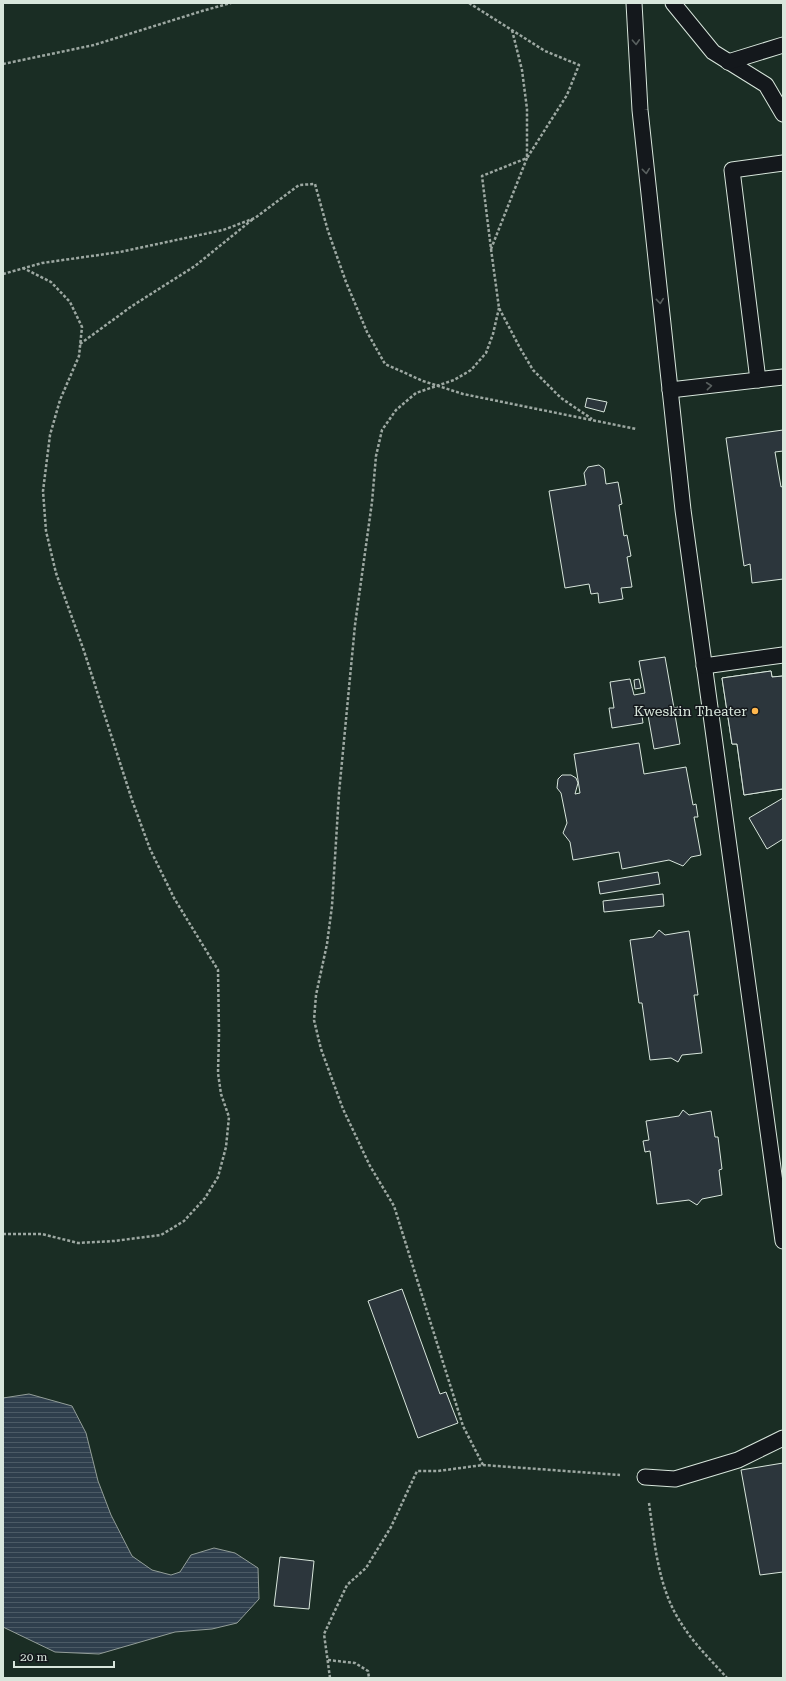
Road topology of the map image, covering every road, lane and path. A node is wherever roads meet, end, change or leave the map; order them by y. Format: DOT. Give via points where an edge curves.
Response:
graph roads {
  1 [pos="231,3"];
  2 [pos="469,3"];
  3 [pos="634,3"];
  4 [pos="673,3"];
  5 [pos="512,30"];
  6 [pos="783,45"];
  7 [pos="728,62"];
  8 [pos="3,64"];
  9 [pos="783,114"];
  10 [pos="527,158"];
  11 [pos="783,163"];
  12 [pos="256,218"];
  13 [pos="491,249"];
  14 [pos="23,268"];
  15 [pos="3,274"];
  16 [pos="499,308"];
  17 [pos="80,344"];
  18 [pos="783,378"];
  19 [pos="758,380"];
  20 [pos="438,386"];
  21 [pos="670,390"];
  22 [pos="783,655"];
  23 [pos="704,666"];
  24 [pos="3,1234"];
  25 [pos="783,1241"];
  26 [pos="783,1438"];
  27 [pos="483,1465"];
  28 [pos="645,1477"];
  29 [pos="328,1660"];
  30 [pos="330,1678"];
  31 [pos="369,1678"];
  32 [pos="727,1678"];
  1 -- 8 [label="path" via="94,45"];
  2 -- 5 [label="path"];
  3 -- 21 [label="lane, one-way" via="640,110"];
  4 -- 7 [label="lane" via="713,52"];
  5 -- 10 [label="path" via="522,70 527,109"];
  5 -- 10 [label="path" via="545,52 579,65 567,95"];
  6 -- 7 [label="lane"];
  7 -- 9 [label="lane" via="766,85"];
  10 -- 13 [label="path"];
  10 -- 13 [label="path" via="482,176"];
  11 -- 19 [label="lane" via="732,170"];
  12 -- 14 [label="path" via="216,232 120,252 42,262"];
  12 -- 17 [label="path" via="195,266 132,306"];
  12 -- 20 [label="path" via="299,185 315,184 346,282 367,332 385,364"];
  13 -- 16 [label="path"];
  14 -- 15 [label="path"];
  14 -- 17 [label="path" via="51,282 70,302 82,327"];
  16 -- 20 [label="path" via="486,353 471,370"];
  16 -- 20 [label="path" via="533,370 561,398 591,419 636,430 463,394"];
  17 -- 24 [label="path" via="79,356 60,400 50,435 44,491 46,532 56,573 150,849 174,898 218,970 218,1073 221,1094 229,1117 226,1147 218,1177 184,1221 161,1235 78,1243 42,1234"];
  18 -- 19 [label="lane"];
  21 -- 19 [label="lane, one-way"];
  20 -- 27 [label="path" via="416,393 396,410 382,430 376,456 355,625 328,936 316,995 314,1020 321,1049 343,1109 370,1166 394,1206 463,1426"];
  21 -- 23 [label="lane"];
  22 -- 23 [label="lane"];
  23 -- 25 [label="lane"];
  26 -- 28 [label="lane" via="738,1460 675,1479"];
  27 -- 28 [label="path"];
  27 -- 29 [label="path" via="417,1471 391,1527 366,1568 347,1585 324,1634"];
  28 -- 32 [label="path" via="656,1556 666,1595 682,1626"];
  29 -- 30 [label="path"];
  29 -- 31 [label="path" via="355,1663 368,1671"];
}
